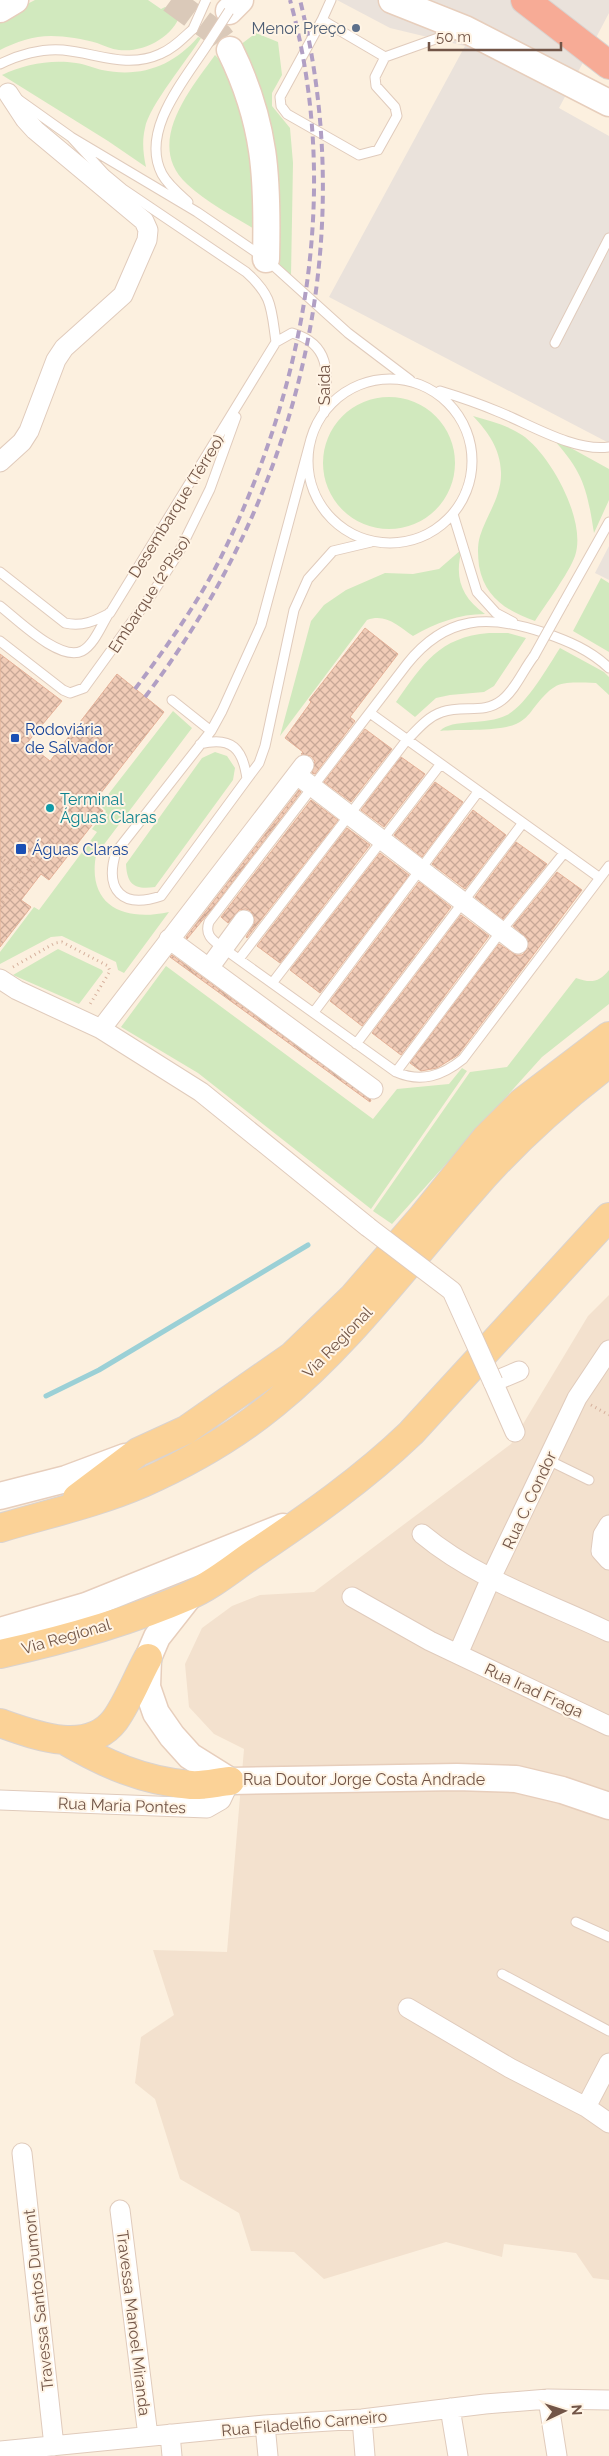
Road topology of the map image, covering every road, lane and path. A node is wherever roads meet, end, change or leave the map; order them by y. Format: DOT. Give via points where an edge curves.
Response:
graph roads {
  1 [pos="15,0"];
  2 [pos="331,0"];
  3 [pos="392,0"];
  4 [pos="526,0"];
  5 [pos="225,4"];
  6 [pos="0,9"];
  7 [pos="322,20"];
  8 [pos="465,29"];
  9 [pos="609,45"];
  10 [pos="220,46"];
  11 [pos="385,57"];
  12 [pos="0,64"];
  13 [pos="609,65"];
  14 [pos="4,92"];
  15 [pos="609,103"];
  16 [pos="71,137"];
  17 [pos="197,212"];
  18 [pos="609,238"];
  19 [pos="266,259"];
  20 [pos="276,342"];
  21 [pos="555,342"];
  22 [pos="412,382"];
  23 [pos="435,390"];
  24 [pos="242,400"];
  25 [pos="324,413"];
  26 [pos="311,439"];
  27 [pos="609,447"];
  28 [pos="0,462"];
  29 [pos="453,514"];
  30 [pos="609,522"];
  31 [pos="371,542"];
  32 [pos="0,572"];
  33 [pos="0,606"];
  34 [pos="110,613"];
  35 [pos="515,624"];
  36 [pos="0,641"];
  37 [pos="609,668"];
  38 [pos="172,700"];
  39 [pos="370,713"];
  40 [pos="210,731"];
  41 [pos="406,741"];
  42 [pos="200,744"];
  43 [pos="440,765"];
  44 [pos="247,779"];
  45 [pos="312,787"];
  46 [pos="478,792"];
  47 [pos="72,812"];
  48 [pos="348,815"];
  49 [pos="522,824"];
  50 [pos="382,840"];
  51 [pos="564,853"];
  52 [pos="0,857"];
  53 [pos="609,866"];
  54 [pos="421,870"];
  55 [pos="24,875"];
  56 [pos="600,878"];
  57 [pos="463,900"];
  58 [pos="0,906"];
  59 [pos="244,920"];
  60 [pos="502,930"];
  61 [pos="169,939"];
  62 [pos="518,944"];
  63 [pos="231,953"];
  64 [pos="209,968"];
  65 [pos="4,975"];
  66 [pos="273,982"];
  67 [pos="314,1012"];
  68 [pos="105,1024"];
  69 [pos="609,1036"];
  70 [pos="356,1044"];
  71 [pos="609,1062"];
  72 [pos="396,1072"];
  73 [pos="373,1089"];
  74 [pos="609,1217"];
  75 [pos="609,1350"];
  76 [pos="519,1370"];
  77 [pos="493,1382"];
  78 [pos="515,1432"];
  79 [pos="138,1452"];
  80 [pos="548,1460"];
  81 [pos="589,1480"];
  82 [pos="0,1496"];
  83 [pos="61,1510"];
  84 [pos="313,1514"];
  85 [pos="609,1525"];
  86 [pos="0,1528"];
  87 [pos="422,1534"];
  88 [pos="609,1560"];
  89 [pos="491,1578"];
  90 [pos="190,1595"];
  91 [pos="352,1597"];
  92 [pos="0,1630"];
  93 [pos="609,1632"];
  94 [pos="0,1654"];
  95 [pos="458,1654"];
  96 [pos="148,1658"];
  97 [pos="0,1723"];
  98 [pos="609,1726"];
  99 [pos="64,1740"];
  100 [pos="230,1781"];
  101 [pos="0,1800"];
  102 [pos="609,1806"];
  103 [pos="576,1922"];
  104 [pos="609,1937"];
  105 [pos="502,1974"];
  106 [pos="408,2008"];
  107 [pos="609,2031"];
  108 [pos="609,2063"];
  109 [pos="586,2107"];
  110 [pos="609,2123"];
  111 [pos="22,2153"];
  112 [pos="120,2210"];
  113 [pos="548,2399"];
  114 [pos="609,2400"];
  115 [pos="450,2408"];
  116 [pos="362,2419"];
  117 [pos="264,2425"];
  118 [pos="170,2434"];
  119 [pos="148,2436"];
  120 [pos="54,2446"];
  121 [pos="75,2450"];
  122 [pos="0,2451"];
  123 [pos="172,2456"];
  124 [pos="268,2456"];
  125 [pos="365,2456"];
  126 [pos="458,2456"];
  127 [pos="557,2456"];
  1 -- 6 [label="main road"];
  2 -- 7 [label="lane"];
  3 -- 8 [label="main road"];
  4 -- 9 [label="highway"];
  4 -- 13 [label="highway"];
  5 -- 10 [label="lane, bridge"];
  5 -- 12 [label="lane, bridge" via="162,54 137,61 61,50 27,54"];
  7 -- 11 [label="lane"];
  7 -- 11 [label="lane" via="280,97 281,106 287,114 359,155 378,150 397,116 396,107 376,86 376,77"];
  8 -- 11 [label="lane"];
  8 -- 15 [label="main road"];
  10 -- 17 [label="lane" via="165,111 156,141 157,159 163,175"];
  10 -- 19 [label="main road" via="247,88 260,132 267,180"];
  14 -- 16 [label="lane"];
  14 -- 28 [label="street" via="35,130 144,221 148,230 147,240 124,295 64,348 56,360 29,431"];
  16 -- 17 [label="lane"];
  16 -- 20 [label="lane" via="123,189 262,286 269,298"];
  17 -- 19 [label="lane"];
  18 -- 21 [label="lane"];
  19 -- 22 [label="lane" via="348,333"];
  20 -- 24 [label="lane"];
  20 -- 25 [label="lane, Saída" via="292,333 315,343 324,357 327,377"];
  22 -- 23 [label="lane"];
  22 -- 25 [label="lane" via="399,378 370,381 344,393"];
  23 -- 27 [label="lane" via="580,445 596,449"];
  23 -- 29 [label="lane" via="458,415 467,435 471,456 463,495"];
  24 -- 34 [label="lane, Desembarque (Térreo)"];
  24 -- 36 [label="lane, Embarque (2ºPiso)" via="210,489 179,552 90,682 70,693 55,685"];
  25 -- 26 [label="lane"];
  26 -- 31 [label="lane" via="308,467 314,495 330,519 352,536"];
  26 -- 40 [label="lane" via="261,625"];
  29 -- 31 [label="lane" via="435,529 414,538"];
  29 -- 35 [label="lane" via="476,592 496,612"];
  30 -- 41 [label="lane, bridge" via="534,656 510,692 496,705 479,710 444,711 428,719"];
  31 -- 44 [label="lane" via="333,551 308,579 294,610 265,746"];
  32 -- 34 [label="lane" via="65,623 92,622"];
  33 -- 34 [label="lane, Desembarque (Térreo)" via="54,648 66,653 81,652 88,647"];
  35 -- 37 [label="lane" via="580,647"];
  35 -- 39 [label="lane" via="475,621 460,624 431,638 417,650"];
  38 -- 40 [label="lane"];
  39 -- 41 [label="lane"];
  39 -- 45 [label="lane"];
  40 -- 42 [label="lane"];
  41 -- 43 [label="lane"];
  41 -- 48 [label="lane"];
  42 -- 44 [label="lane" via="214,740 238,749 245,760"];
  42 -- 44 [label="lane" via="116,852 111,868 114,884 123,896 134,901 161,896"];
  43 -- 46 [label="lane"];
  43 -- 50 [label="lane"];
  45 -- 48 [label="street"];
  45 -- 61 [label="street" via="301,770"];
  45 -- 63 [label="lane" via="209,922 208,936"];
  46 -- 49 [label="lane"];
  46 -- 54 [label="lane"];
  47 -- 55 [label="path"];
  48 -- 50 [label="street"];
  48 -- 63 [label="lane"];
  49 -- 51 [label="lane"];
  49 -- 57 [label="lane"];
  50 -- 54 [label="street"];
  50 -- 66 [label="lane"];
  51 -- 56 [label="lane"];
  51 -- 60 [label="lane"];
  52 -- 55 [label="path"];
  53 -- 56 [label="lane"];
  54 -- 57 [label="street"];
  54 -- 67 [label="lane"];
  55 -- 58 [label="path"];
  56 -- 72 [label="lane" via="463,1059 450,1070 432,1077 407,1077"];
  57 -- 60 [label="street"];
  57 -- 70 [label="lane"];
  59 -- 63 [label="street"];
  60 -- 62 [label="street"];
  60 -- 72 [label="lane"];
  61 -- 64 [label="street"];
  61 -- 68 [label="street"];
  63 -- 64 [label="street"];
  63 -- 66 [label="lane"];
  64 -- 73 [label="street"];
  65 -- 68 [label="street" via="17,990"];
  65 -- 68 [label="path" via="55,943 62,942 108,966 110,971 88,1003"];
  66 -- 67 [label="lane"];
  67 -- 70 [label="lane"];
  68 -- 77 [label="street, bridge" via="201,1092 452,1291"];
  69 -- 79 [label="main road" via="521,1103 486,1138 352,1297 292,1356 186,1430"];
  70 -- 72 [label="lane"];
  71 -- 83 [label="main road, Via Regional" via="565,1096 519,1140 472,1189 326,1358 273,1405 219,1443 143,1483"];
  74 -- 84 [label="main road, Via Regional" via="411,1433 379,1464"];
  75 -- 80 [label="street, Rua C. Condor" via="577,1398"];
  76 -- 77 [label="street"];
  77 -- 78 [label="street"];
  79 -- 82 [label="main road" via="66,1479"];
  79 -- 83 [label="main road"];
  80 -- 81 [label="lane"];
  80 -- 89 [label="street, Rua C. Condor"];
  83 -- 86 [label="main road, Via Regional"];
  84 -- 90 [label="main road, Via Regional"];
  84 -- 92 [label="main road" via="86,1606"];
  85 -- 88 [label="street" via="603,1535 601,1551"];
  87 -- 89 [label="street" via="443,1551"];
  89 -- 93 [label="street"];
  89 -- 95 [label="street, Rua C. Condor"];
  90 -- 94 [label="main road, Via Regional" via="96,1629"];
  90 -- 96 [label="main road, Rua Doutor Jorge Costa Andrade" via="161,1631"];
  91 -- 95 [label="street, Rua Irad Fraga"];
  95 -- 98 [label="street, Rua Irad Fraga"];
  96 -- 99 [label="main road" via="115,1720 102,1732 86,1739"];
  96 -- 100 [label="main road, Rua Doutor Jorge Costa Andrade" via="147,1687 156,1713 190,1756"];
  97 -- 99 [label="main road"];
  99 -- 100 [label="main road" via="104,1763 145,1777 193,1785"];
  100 -- 101 [label="street, Rua Maria Pontes" via="221,1800 207,1808"];
  100 -- 102 [label="main road, Rua Doutor Jorge Costa Andrade" via="516,1779"];
  103 -- 104 [label="lane"];
  105 -- 107 [label="lane"];
  106 -- 109 [label="street" via="510,2068"];
  108 -- 109 [label="street"];
  109 -- 110 [label="street"];
  111 -- 120 [label="street, Travessa Santos Dumont"];
  112 -- 119 [label="street, Travessa Manoel Miranda"];
  113 -- 114 [label="street, Rua Filadelfio Carneiro"];
  113 -- 115 [label="street, Rua Filadelfio Carneiro"];
  113 -- 127 [label="street"];
  115 -- 116 [label="street, Rua Filadelfio Carneiro"];
  115 -- 126 [label="street"];
  116 -- 117 [label="street, Rua Filadelfio Carneiro"];
  116 -- 125 [label="street"];
  117 -- 118 [label="street, Rua Filadelfio Carneiro"];
  117 -- 124 [label="street"];
  118 -- 119 [label="street, Rua Filadelfio Carneiro"];
  118 -- 123 [label="street"];
  119 -- 121 [label="street, Rua Filadelfio Carneiro"];
  120 -- 121 [label="street, Rua Filadelfio Carneiro"];
  120 -- 122 [label="street, Rua Filadelfio Carneiro"];
}
